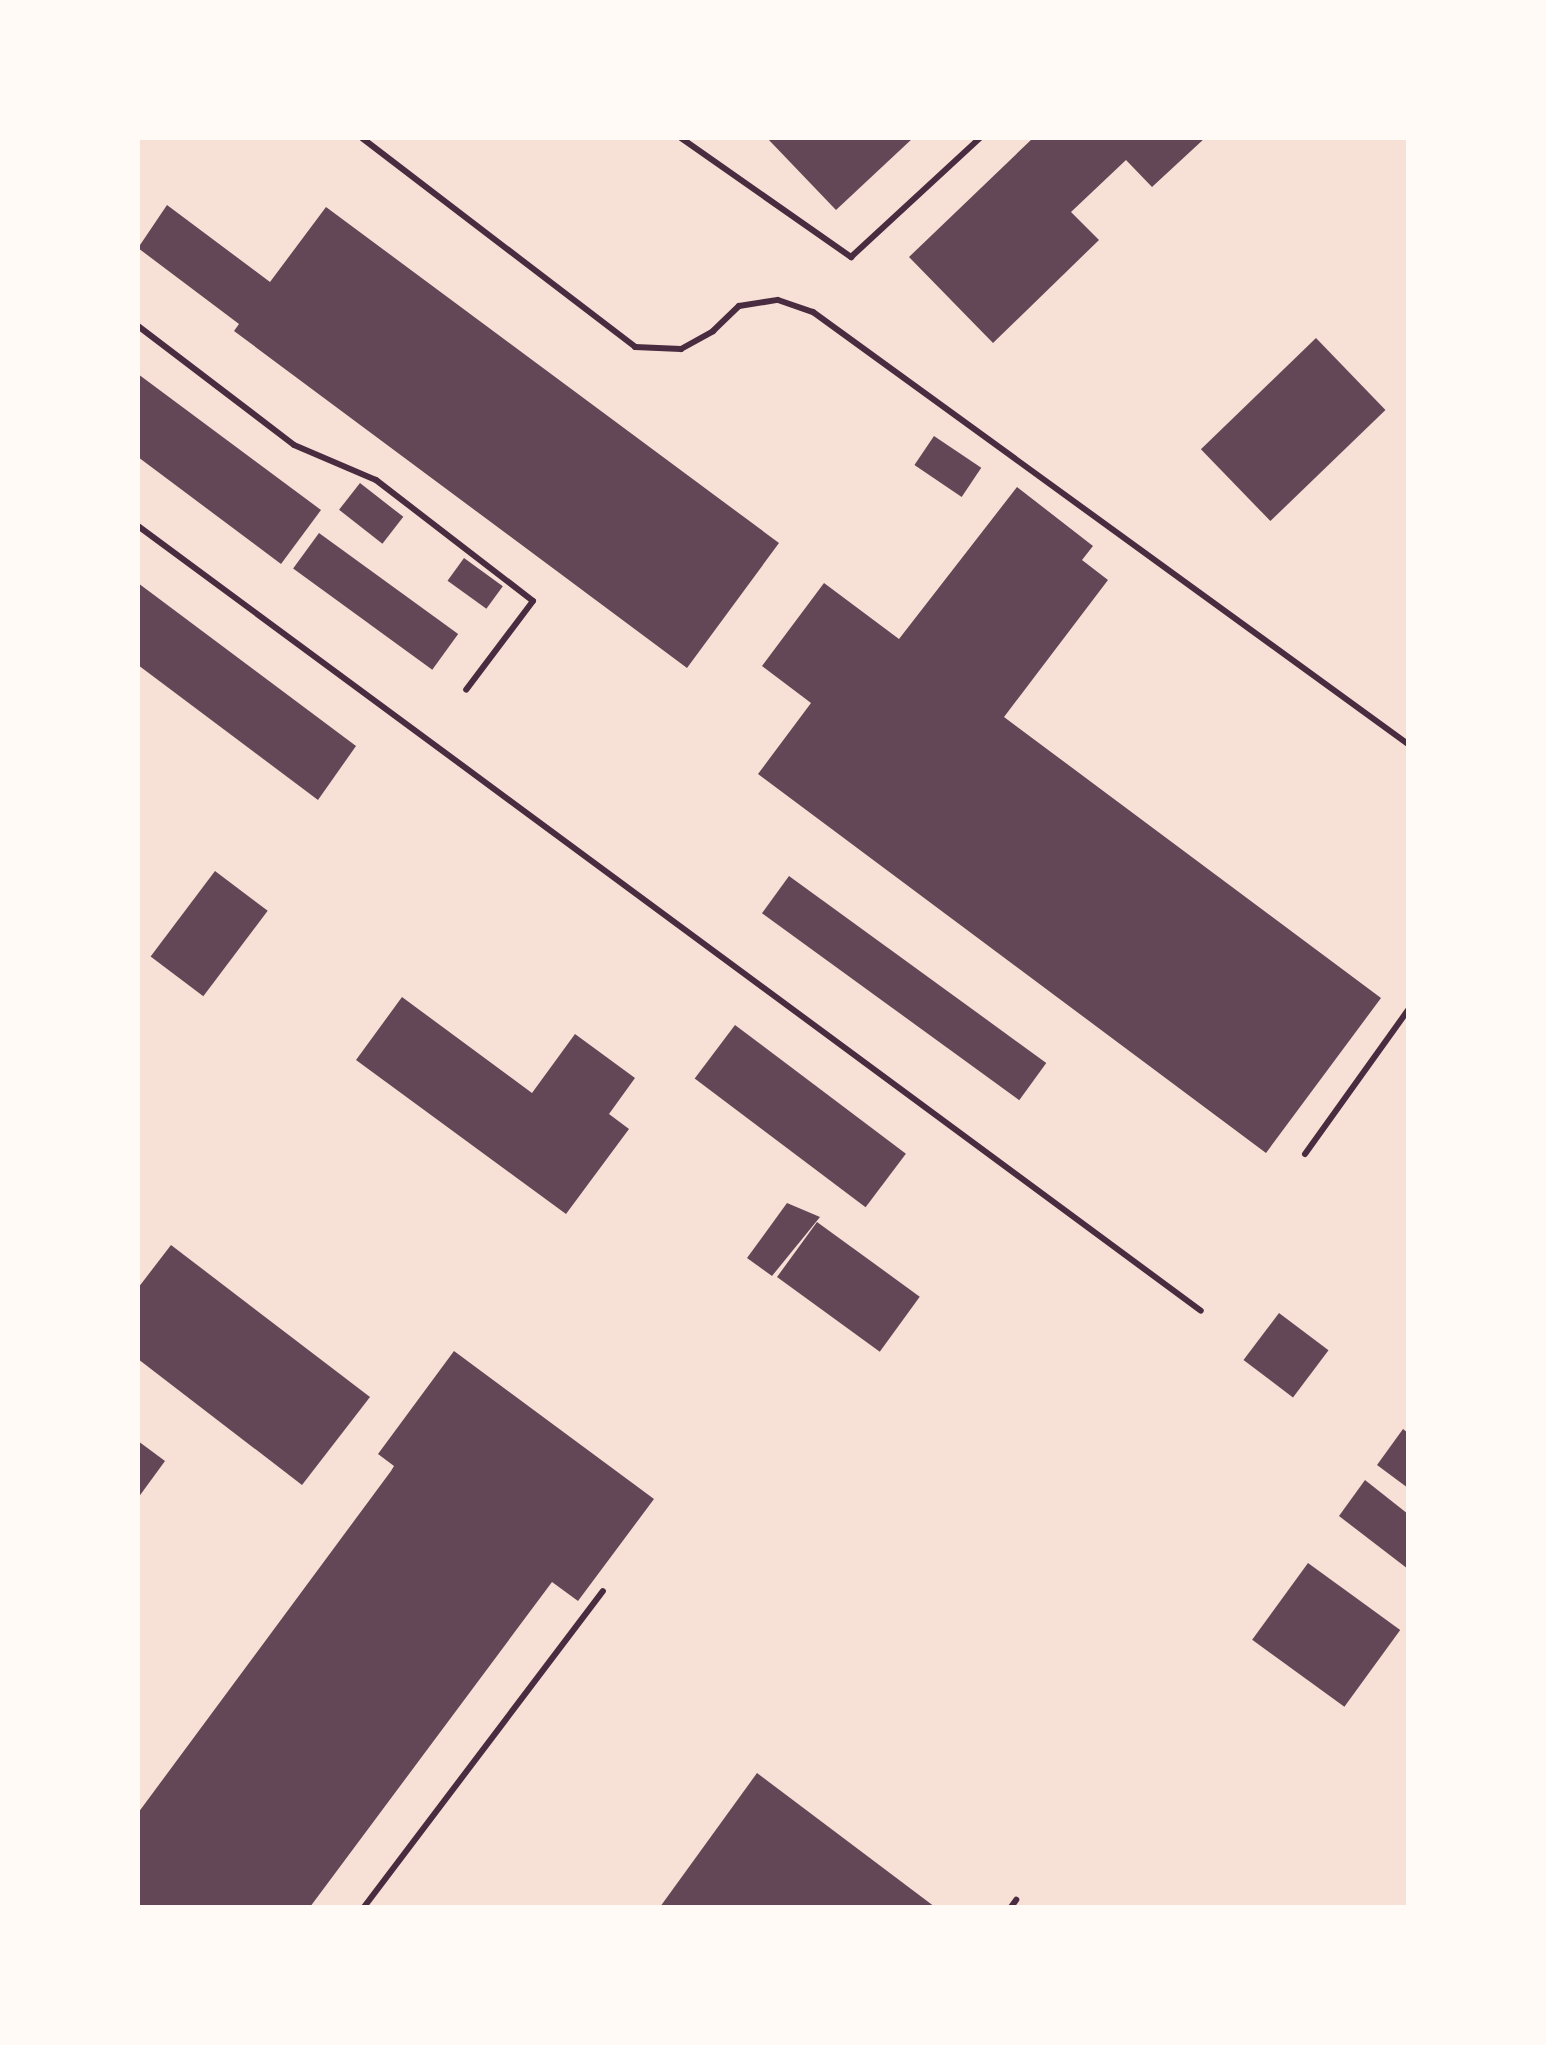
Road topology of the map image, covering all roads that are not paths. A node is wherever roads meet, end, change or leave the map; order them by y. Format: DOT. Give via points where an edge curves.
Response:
graph roads {
  1 [pos="362,138"];
  2 [pos="681,138"];
  3 [pos="980,138"];
  4 [pos="138,326"];
  5 [pos="138,526"];
  6 [pos="466,690"];
  7 [pos="1408,744"];
  8 [pos="1408,1010"];
  9 [pos="1305,1154"];
  10 [pos="1201,1311"];
  11 [pos="603,1591"];
  12 [pos="1016,1900"];
  13 [pos="364,1907"];
  14 [pos="1011,1907"];
  1 -- 7 [label="lane" via="635,347 681,349 713,331 739,306 778,300 813,312"];
  2 -- 3 [label="lane" via="851,257"];
  4 -- 6 [label="lane" via="294,445 376,480 533,601"];
  5 -- 10 [label="lane"];
  8 -- 9 [label="lane"];
  11 -- 13 [label="lane"];
  12 -- 14 [label="lane"];
}
